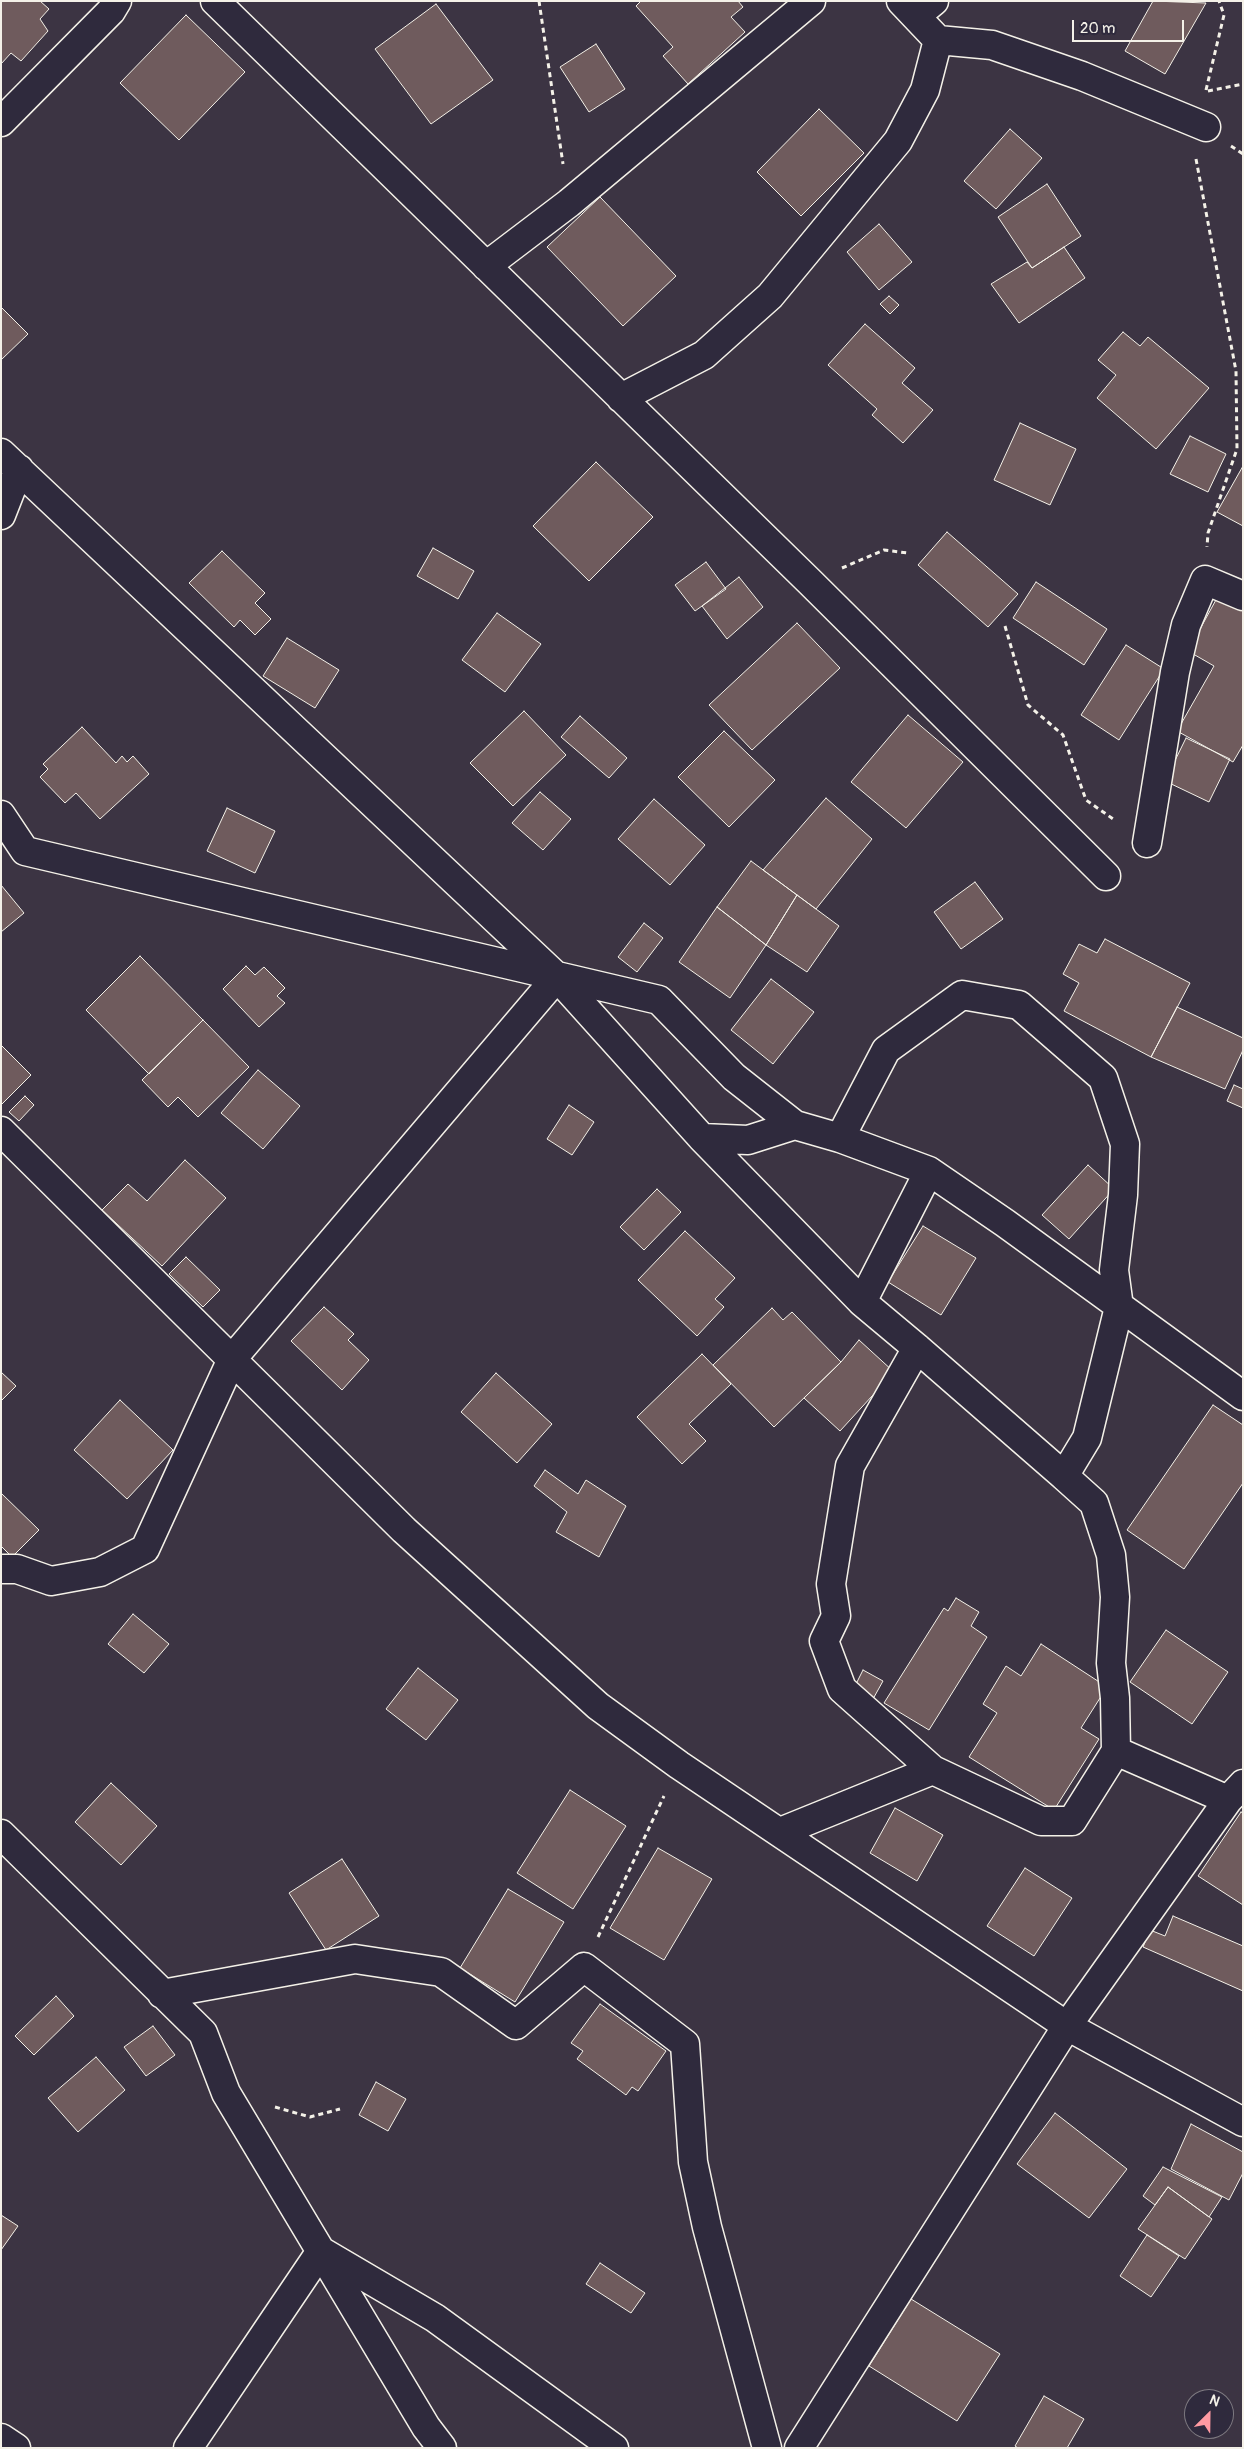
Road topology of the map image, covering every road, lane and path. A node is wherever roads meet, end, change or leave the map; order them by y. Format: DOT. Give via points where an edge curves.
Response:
graph roads {
  1 [pos="117,1"];
  2 [pos="215,1"];
  3 [pos="539,1"];
  4 [pos="812,1"];
  5 [pos="1219,1"];
  6 [pos="917,6"];
  7 [pos="938,40"];
  8 [pos="1243,84"];
  9 [pos="1,122"];
  10 [pos="1197,124"];
  11 [pos="570,203"];
  12 [pos="486,266"];
  13 [pos="621,398"];
  14 [pos="10,461"];
  15 [pos="1,515"];
  16 [pos="908,553"];
  17 [pos="1206,580"];
  18 [pos="810,582"];
  19 [pos="1243,596"];
  20 [pos="1005,626"];
  21 [pos="1,815"];
  22 [pos="1147,843"];
  23 [pos="1106,876"];
  24 [pos="557,977"];
  25 [pos="795,1125"];
  26 [pos="1,1131"];
  27 [pos="702,1138"];
  28 [pos="840,1138"];
  29 [pos="929,1171"];
  30 [pos="862,1302"];
  31 [pos="1119,1307"];
  32 [pos="917,1348"];
  33 [pos="232,1359"];
  34 [pos="1243,1396"];
  35 [pos="1064,1476"];
  36 [pos="1,1569"];
  37 [pos="1116,1752"];
  38 [pos="679,1765"];
  39 [pos="933,1770"];
  40 [pos="1236,1792"];
  41 [pos="780,1832"];
  42 [pos="1,1834"];
  43 [pos="584,1967"];
  44 [pos="162,1994"];
  45 [pos="1068,2026"];
  46 [pos="226,2093"];
  47 [pos="340,2109"];
  48 [pos="1243,2122"];
  49 [pos="321,2251"];
  50 [pos="1,2438"];
  51 [pos="16,2448"];
  52 [pos="188,2448"];
  53 [pos="442,2448"];
  54 [pos="614,2448"];
  55 [pos="767,2448"];
  56 [pos="799,2448"];
  1 -- 9 [label="street" via="111,11"];
  2 -- 12 [label="street"];
  3 -- 11 [label="path"];
  4 -- 11 [label="street"];
  5 -- 8 [label="path" via="1224,15 1205,91"];
  6 -- 7 [label="street"];
  7 -- 10 [label="street" via="992,45 1082,76"];
  7 -- 13 [label="street" via="925,90 898,141 770,296 704,355"];
  10 -- 17 [label="path" via="1236,371 1236,449 1208,533"];
  11 -- 12 [label="street"];
  12 -- 13 [label="street"];
  13 -- 18 [label="street"];
  14 -- 15 [label="street"];
  14 -- 24 [label="street"];
  16 -- 18 [label="path" via="884,550"];
  17 -- 19 [label="street"];
  17 -- 22 [label="street" via="1186,625 1174,672"];
  18 -- 23 [label="street"];
  20 -- 22 [label="path" via="1028,705 1064,735 1086,800"];
  21 -- 24 [label="street" via="25,851"];
  24 -- 25 [label="street" via="659,1000 734,1077"];
  24 -- 27 [label="street"];
  24 -- 33 [label="street"];
  25 -- 27 [label="street" via="748,1140"];
  25 -- 28 [label="street"];
  26 -- 33 [label="street"];
  27 -- 30 [label="street"];
  28 -- 29 [label="street"];
  28 -- 31 [label="street" via="886,1050 962,995 1019,1006 1103,1078 1125,1144 1114,1270"];
  29 -- 30 [label="street"];
  29 -- 31 [label="street"];
  30 -- 32 [label="street"];
  31 -- 34 [label="street"];
  31 -- 35 [label="street" via="1086,1438"];
  32 -- 35 [label="street"];
  32 -- 39 [label="street" via="850,1466 831,1584 836,1616 824,1641 842,1689"];
  33 -- 36 [label="street" via="145,1549 100,1572 51,1581 17,1569"];
  33 -- 38 [label="street" via="425,1550 598,1706"];
  35 -- 37 [label="street" via="1094,1503 1111,1555 1115,1597 1111,1663"];
  37 -- 39 [label="street" via="1072,1821 1041,1820"];
  37 -- 40 [label="street"];
  38 -- 41 [label="street"];
  38 -- 43 [label="path"];
  39 -- 41 [label="street"];
  40 -- 45 [label="street"];
  41 -- 45 [label="street"];
  42 -- 44 [label="street"];
  43 -- 44 [label="street" via="516,2025 441,1972 355,1959"];
  43 -- 55 [label="street" via="685,2044 693,2162 706,2227"];
  44 -- 46 [label="street" via="203,2033"];
  45 -- 48 [label="street"];
  45 -- 56 [label="street"];
  46 -- 47 [label="path" via="310,2117"];
  46 -- 49 [label="street"];
  49 -- 52 [label="street"];
  49 -- 53 [label="street" via="426,2427"];
  49 -- 54 [label="street" via="435,2318"];
  50 -- 51 [label="street"];
}
